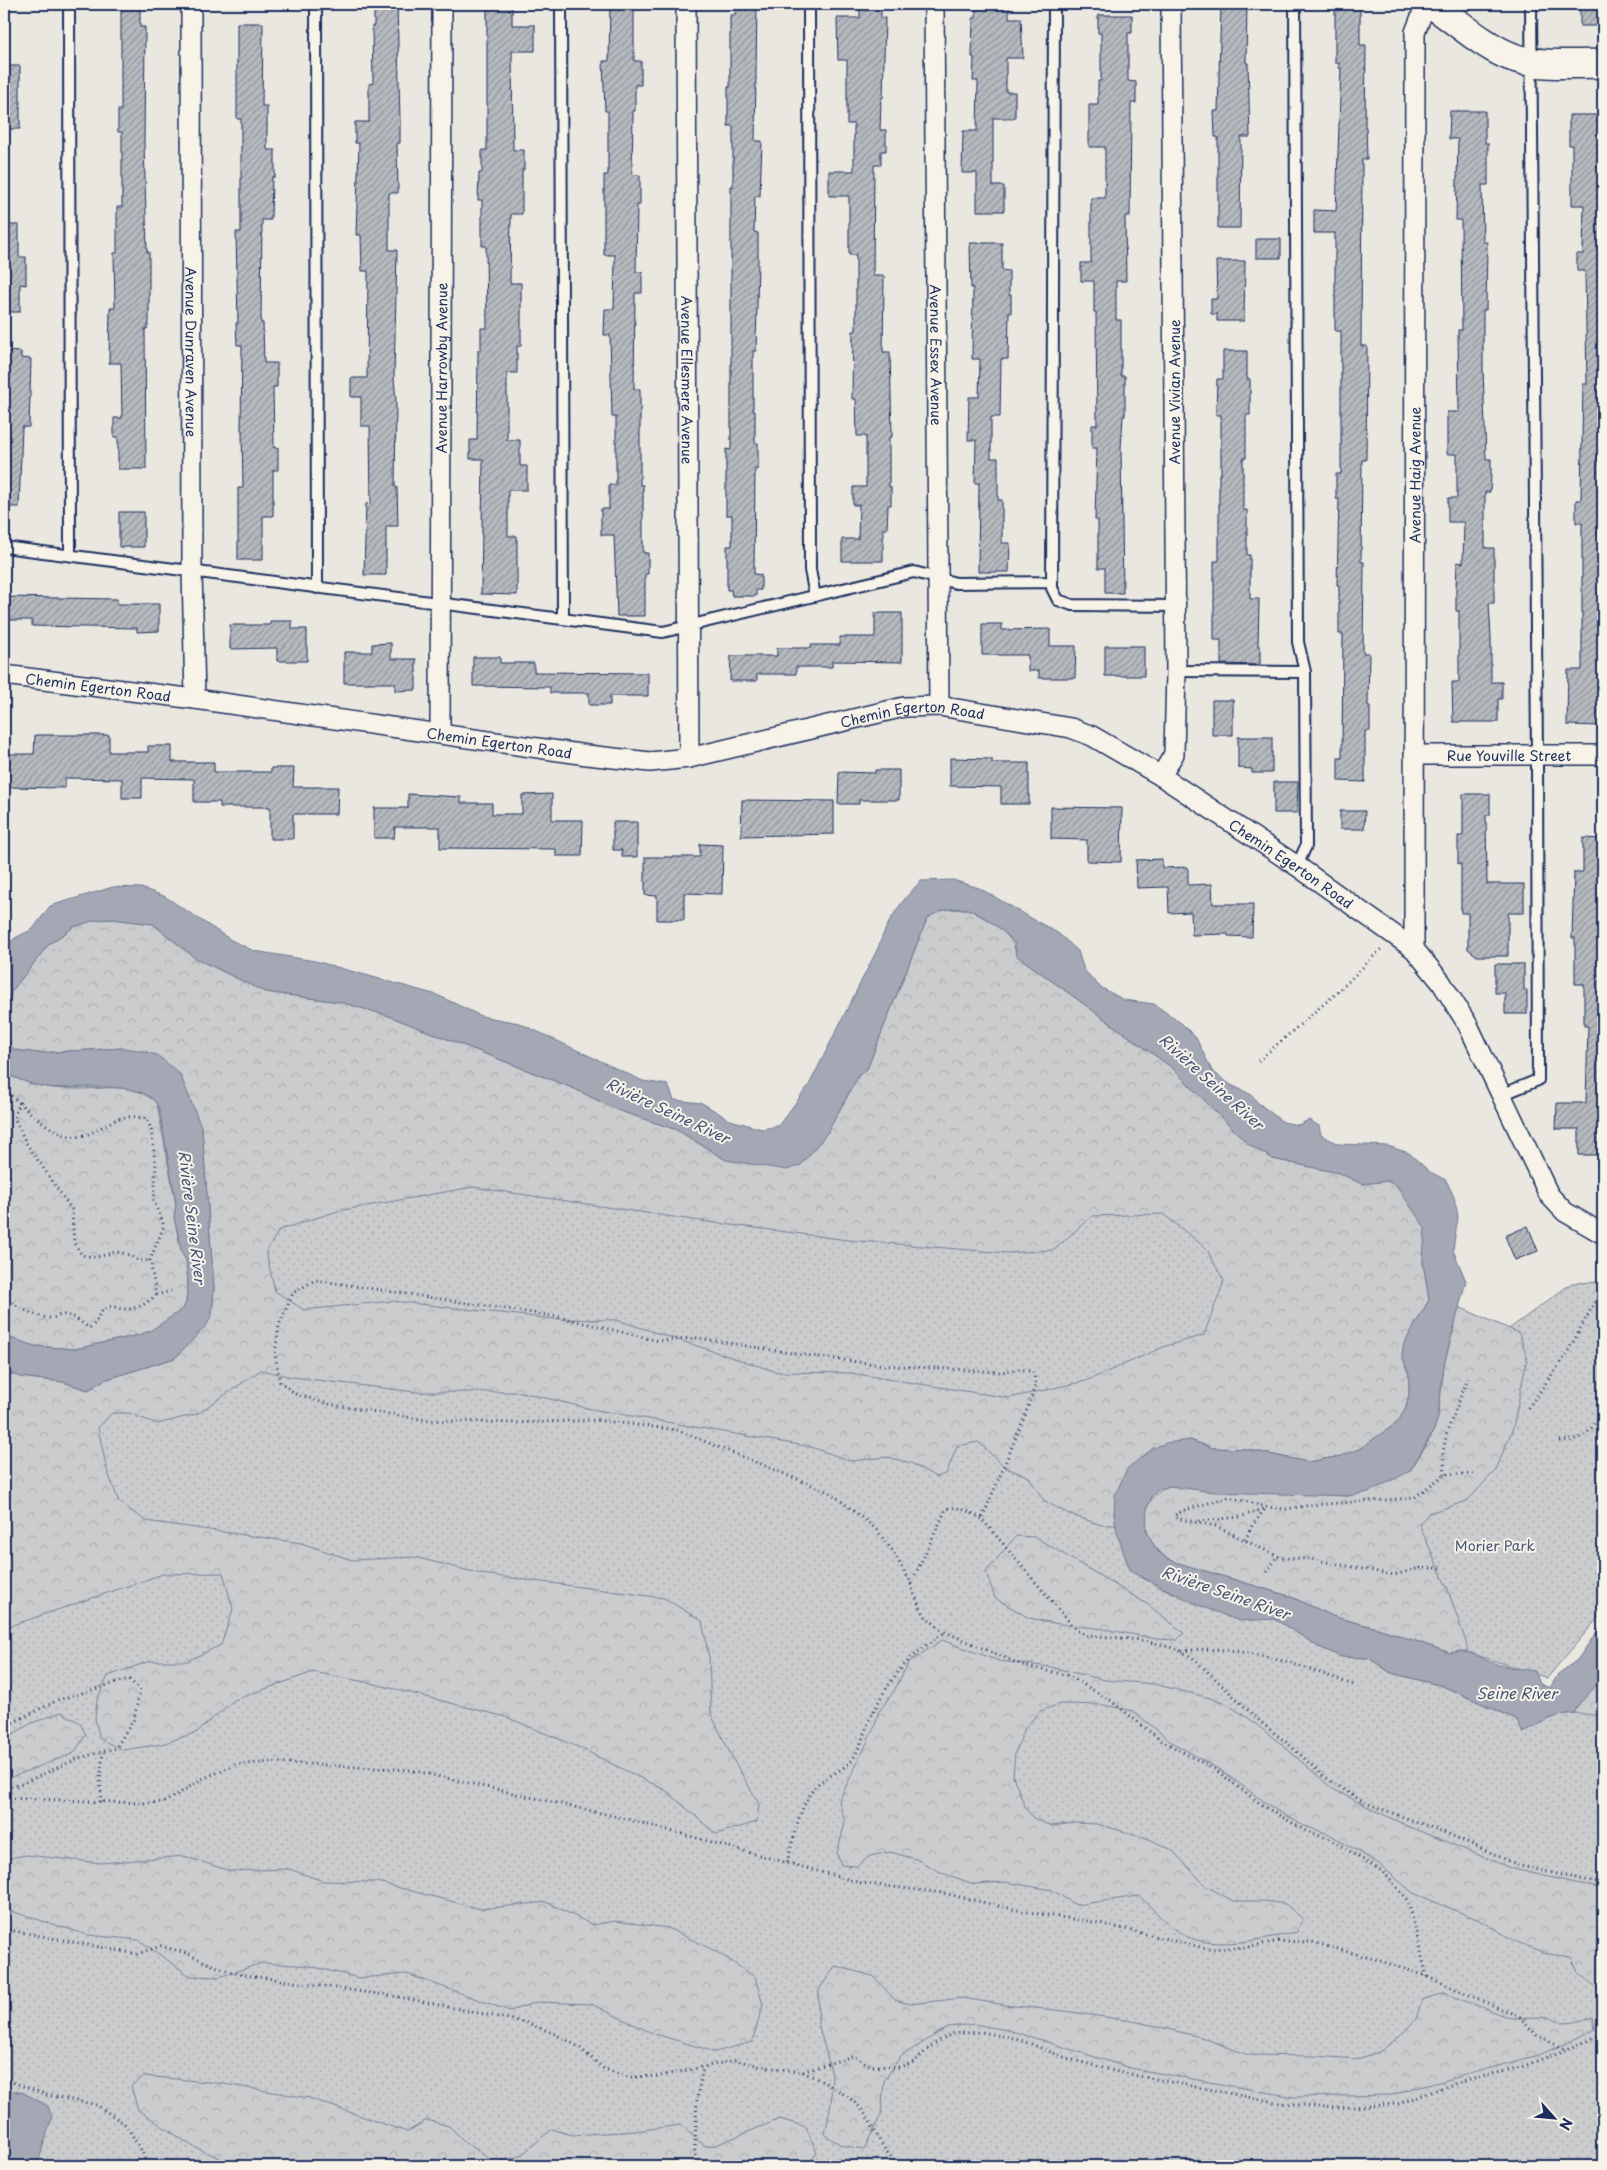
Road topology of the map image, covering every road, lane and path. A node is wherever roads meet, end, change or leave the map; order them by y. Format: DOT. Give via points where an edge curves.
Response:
graph roads {
  1 [pos="69,4"];
  2 [pos="191,4"];
  3 [pos="316,4"];
  4 [pos="442,4"];
  5 [pos="561,4"];
  6 [pos="686,4"];
  7 [pos="809,4"];
  8 [pos="934,4"];
  9 [pos="1054,4"];
  10 [pos="1171,4"];
  11 [pos="1295,4"];
  12 [pos="1426,4"];
  13 [pos="1432,4"];
  14 [pos="1531,4"];
  15 [pos="1532,62"];
  16 [pos="1603,64"];
  17 [pos="4,547"];
  18 [pos="70,555"];
  19 [pos="192,571"];
  20 [pos="936,577"];
  21 [pos="1052,582"];
  22 [pos="317,588"];
  23 [pos="815,596"];
  24 [pos="440,602"];
  25 [pos="1176,606"];
  26 [pos="563,619"];
  27 [pos="689,625"];
  28 [pos="1176,671"];
  29 [pos="1305,672"];
  30 [pos="4,674"];
  31 [pos="195,699"];
  32 [pos="939,706"];
  33 [pos="440,734"];
  34 [pos="1537,754"];
  35 [pos="1414,755"];
  36 [pos="1603,755"];
  37 [pos="689,758"];
  38 [pos="1161,776"];
  39 [pos="1297,866"];
  40 [pos="1394,935"];
  41 [pos="1414,949"];
  42 [pos="1258,1061"];
  43 [pos="4,1089"];
  44 [pos="1501,1094"];
  45 [pos="20,1102"];
  46 [pos="1603,1234"];
  47 [pos="150,1260"];
  48 [pos="1603,1287"];
  49 [pos="171,1291"];
  50 [pos="156,1296"];
  51 [pos="4,1297"];
  52 [pos="1468,1378"];
  53 [pos="1528,1408"];
  54 [pos="1603,1410"];
  55 [pos="1560,1441"];
  56 [pos="1445,1474"];
  57 [pos="1473,1474"];
  58 [pos="1267,1508"];
  59 [pos="982,1519"];
  60 [pos="1194,1522"];
  61 [pos="1245,1540"];
  62 [pos="1277,1556"];
  63 [pos="1441,1568"];
  64 [pos="1267,1572"];
  65 [pos="911,1584"];
  66 [pos="946,1632"];
  67 [pos="1181,1651"];
  68 [pos="1353,1685"];
  69 [pos="4,1727"];
  70 [pos="103,1752"];
  71 [pos="4,1789"];
  72 [pos="4,1798"];
  73 [pos="102,1802"];
  74 [pos="787,1862"];
  75 [pos="1603,1884"];
  76 [pos="4,1929"];
  77 [pos="1427,1977"];
  78 [pos="1603,2035"];
  79 [pos="1567,2049"];
  80 [pos="703,2067"];
  81 [pos="802,2072"];
  82 [pos="4,2079"];
  83 [pos="146,2166"];
  84 [pos="694,2166"];
  85 [pos="904,2166"];
  1 -- 18 [label="lane"];
  2 -- 19 [label="street, Avenue Dunraven Avenue"];
  3 -- 22 [label="lane"];
  4 -- 24 [label="street, Avenue Harrowby Avenue"];
  5 -- 26 [label="lane"];
  6 -- 27 [label="street, Avenue Ellesmere Avenue"];
  7 -- 23 [label="lane" via="810,570"];
  8 -- 20 [label="street, Avenue Essex Avenue"];
  9 -- 21 [label="lane"];
  10 -- 25 [label="street, Avenue Vivian Avenue"];
  11 -- 29 [label="lane" via="1298,642"];
  12 -- 35 [label="street, Avenue Haig Avenue" via="1414,32"];
  13 -- 15 [label="street" via="1486,43 1514,58"];
  14 -- 15 [label="lane"];
  15 -- 16 [label="street"];
  15 -- 34 [label="lane"];
  17 -- 18 [label="lane"];
  18 -- 19 [label="lane"];
  19 -- 22 [label="lane"];
  19 -- 31 [label="street, Avenue Dunraven Avenue"];
  20 -- 21 [label="lane" via="956,583"];
  20 -- 23 [label="lane" via="914,572"];
  20 -- 32 [label="street, Avenue Essex Avenue"];
  21 -- 25 [label="lane" via="1058,600 1072,605"];
  22 -- 24 [label="lane"];
  23 -- 27 [label="lane"];
  24 -- 26 [label="lane"];
  24 -- 33 [label="street, Avenue Harrowby Avenue"];
  25 -- 28 [label="street, Avenue Vivian Avenue"];
  26 -- 27 [label="lane" via="663,632"];
  27 -- 37 [label="street, Avenue Ellesmere Avenue"];
  28 -- 29 [label="lane"];
  28 -- 38 [label="street, Avenue Vivian Avenue" via="1174,754"];
  29 -- 39 [label="lane" via="1306,846"];
  30 -- 31 [label="street, Chemin Egerton Road"];
  31 -- 33 [label="street, Chemin Egerton Road"];
  32 -- 37 [label="street, Chemin Egerton Road" via="904,707"];
  32 -- 38 [label="street, Chemin Egerton Road" via="1071,728 1092,736"];
  33 -- 37 [label="street, Chemin Egerton Road" via="650,762"];
  34 -- 35 [label="street, Rue Youville Street"];
  34 -- 36 [label="street, Rue Youville Street"];
  34 -- 44 [label="lane" via="1538,1080"];
  35 -- 41 [label="street, Avenue Haig Avenue"];
  38 -- 39 [label="street, Chemin Egerton Road"];
  39 -- 40 [label="street, Chemin Egerton Road"];
  40 -- 41 [label="street, Chemin Egerton Road"];
  40 -- 42 [label="path" via="1340,990"];
  41 -- 44 [label="street, Chemin Egerton Road" via="1441,982 1468,1025"];
  43 -- 45 [label="path"];
  44 -- 46 [label="street, Chemin Egerton Road" via="1549,1195 1565,1212"];
  45 -- 47 [label="path" via="14,1117 26,1143 72,1210 74,1243 82,1255 96,1258 113,1252 144,1262"];
  45 -- 47 [label="path" via="31,1115 68,1136 83,1136 117,1118 133,1115 147,1120 156,1166 154,1201 164,1226"];
  47 -- 50 [label="path"];
  48 -- 53 [label="path" via="1566,1355"];
  49 -- 50 [label="path"];
  50 -- 51 [label="path" via="137,1307 103,1309 93,1327 89,1328 63,1314 51,1318 40,1316"];
  52 -- 56 [label="path" via="1446,1432 1443,1452"];
  54 -- 55 [label="path" via="1592,1430 1572,1441"];
  56 -- 57 [label="path"];
  56 -- 58 [label="path" via="1414,1498"];
  58 -- 60 [label="path" via="1240,1517"];
  58 -- 60 [label="path" via="1229,1497 1185,1510 1175,1518"];
  58 -- 61 [label="path"];
  59 -- 65 [label="path" via="954,1507 946,1509"];
  59 -- 65 [label="path" via="1036,1384 1033,1372 882,1365 698,1338 659,1341 560,1317 315,1280 293,1293 279,1325 275,1354 280,1382 296,1394 328,1404 425,1420 505,1423 597,1420 677,1430 831,1493 875,1528"];
  59 -- 67 [label="path" via="1076,1630 1085,1635 1153,1643"];
  60 -- 61 [label="path" via="1216,1526"];
  61 -- 62 [label="path"];
  62 -- 63 [label="path" via="1394,1575 1420,1568"];
  62 -- 64 [label="path"];
  65 -- 66 [label="path" via="925,1616"];
  66 -- 74 [label="path" via="906,1661 881,1696 852,1760 818,1784 804,1805"];
  66 -- 77 [label="path" via="1022,1665 1069,1676 1110,1700 1159,1739 1214,1769 1265,1807 1306,1831 1330,1838 1383,1872 1408,1900"];
  67 -- 68 [label="path" via="1198,1649 1242,1653 1278,1660"];
  67 -- 75 [label="path" via="1192,1657 1323,1776 1363,1802 1521,1866"];
  69 -- 70 [label="path" via="58,1700 129,1679 140,1690 134,1719 116,1748"];
  70 -- 71 [label="path" via="79,1758"];
  70 -- 73 [label="path"];
  72 -- 73 [label="path"];
  73 -- 74 [label="path" via="165,1802 202,1779 235,1765 271,1762 411,1770 631,1820"];
  74 -- 77 [label="path" via="861,1883 943,1893 1021,1911 1099,1923 1209,1949 1279,1941 1312,1942"];
  76 -- 80 [label="path" via="137,1954 160,1946 238,1974 399,1997 528,2023 579,2047 604,2069 628,2077 660,2076"];
  77 -- 79 [label="path" via="1520,2017 1538,2037"];
  78 -- 79 [label="path"];
  79 -- 81 [label="path" via="1524,2066 1447,2086 1398,2104 1337,2108 1280,2103 1118,2072 1066,2058 1018,2039 982,2032 951,2034 914,2062 900,2067 871,2066 853,2056"];
  80 -- 81 [label="path" via="736,2060"];
  80 -- 84 [label="path" via="697,2100"];
  81 -- 85 [label="path" via="830,2084 862,2110 880,2143 895,2161"];
  82 -- 83 [label="path" via="47,2095 97,2105 126,2125 143,2153"];
}
